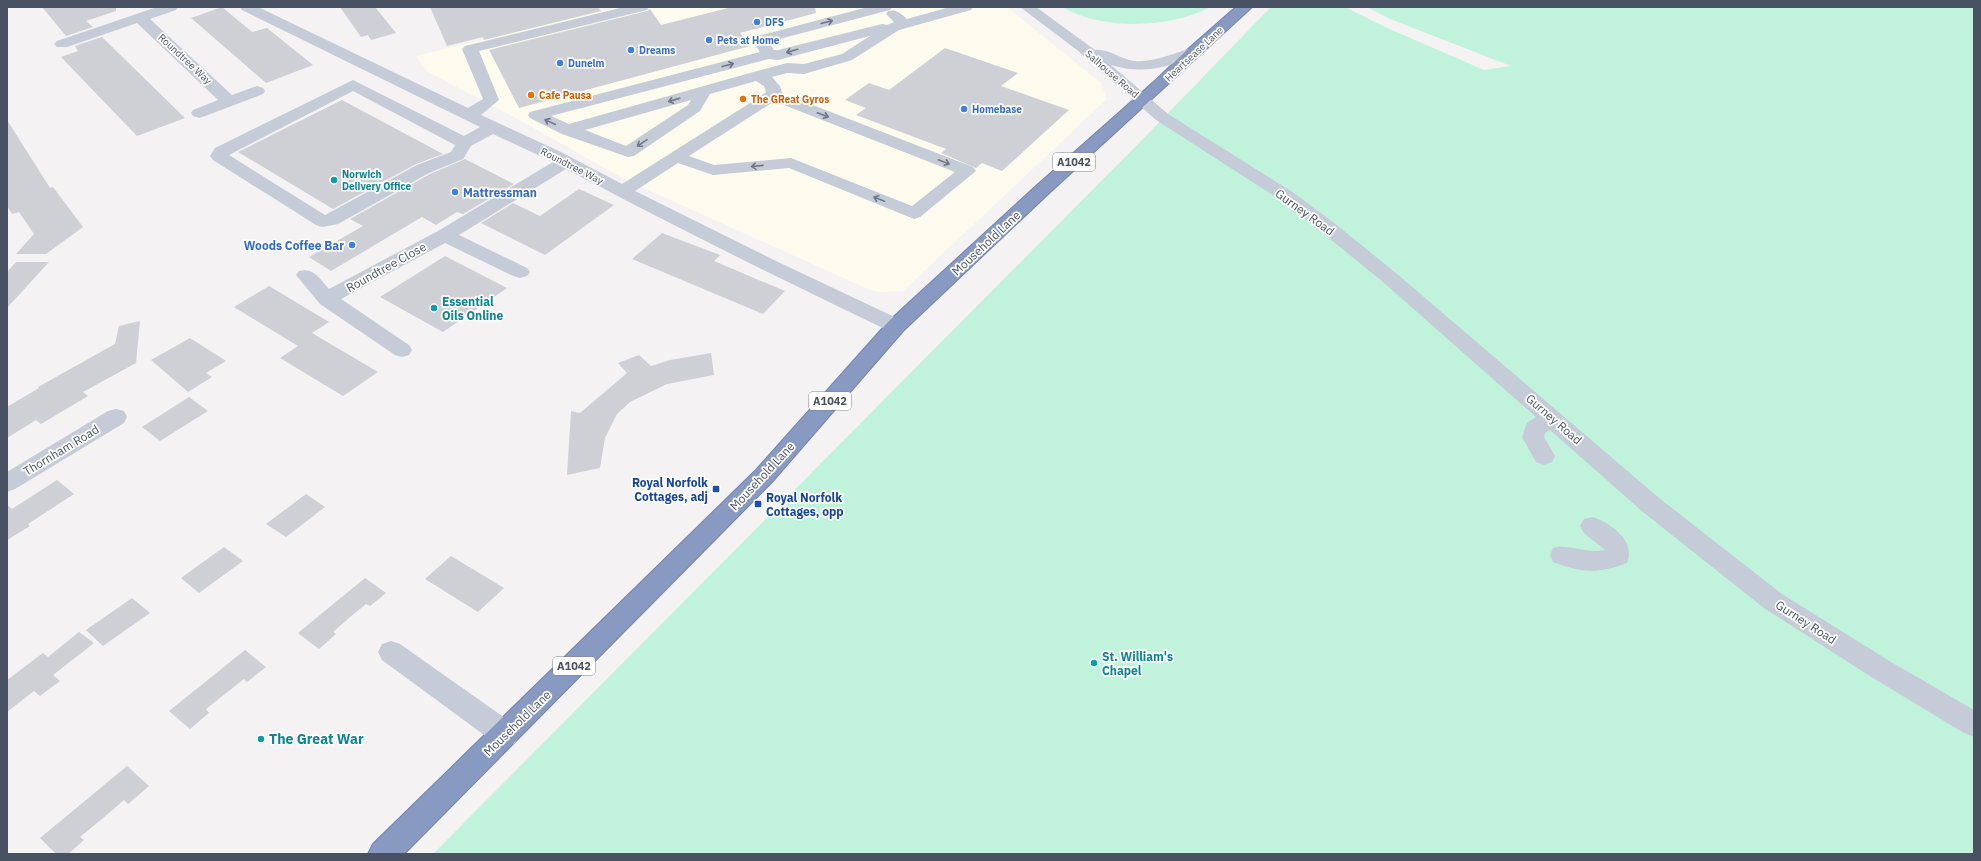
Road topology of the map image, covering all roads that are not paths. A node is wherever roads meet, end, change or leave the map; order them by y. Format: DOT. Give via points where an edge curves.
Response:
graph roads {
  1 [pos="171,7"];
  2 [pos="247,7"];
  3 [pos="642,7"];
  4 [pos="886,7"];
  5 [pos="966,7"];
  6 [pos="1027,7"];
  7 [pos="1245,7"];
  8 [pos="931,11"];
  9 [pos="140,18"];
  10 [pos="899,26"];
  11 [pos="62,44"];
  12 [pos="1082,47"];
  13 [pos="1192,53"];
  14 [pos="769,54"];
  15 [pos="804,70"];
  16 [pos="700,72"];
  17 [pos="756,76"];
  18 [pos="790,90"];
  19 [pos="258,91"];
  20 [pos="707,91"];
  21 [pos="767,99"];
  22 [pos="230,101"];
  23 [pos="1143,101"];
  24 [pos="199,113"];
  25 [pos="469,115"];
  26 [pos="491,128"];
  27 [pos="568,130"];
  28 [pos="464,143"];
  29 [pos="679,157"];
  30 [pos="565,162"];
  31 [pos="621,192"];
  32 [pos="445,235"];
  33 [pos="520,272"];
  34 [pos="306,275"];
  35 [pos="327,299"];
  36 [pos="896,326"];
  37 [pos="402,350"];
  38 [pos="116,417"];
  39 [pos="1552,418"];
  40 [pos="1544,456"];
  41 [pos="7,483"];
  42 [pos="1592,526"];
  43 [pos="1562,555"];
  44 [pos="391,652"];
  45 [pos="1974,724"];
  46 [pos="505,734"];
  47 [pos="383,854"];
  1 -- 9 [label="street"];
  2 -- 25 [label="street, Roundtree Way"];
  3 -- 25 [label="street" via="470,49 491,100 486,106"];
  4 -- 10 [label="street"];
  14 -- 4 [label="street, one-way" via="759,40"];
  5 -- 8 [label="street"];
  6 -- 12 [label="street, Salhouse Road"];
  7 -- 13 [label="highway, Heartsease Lane / A1042"];
  8 -- 10 [label="street"];
  9 -- 11 [label="street"];
  9 -- 22 [label="street, Roundtree Way"];
  10 -- 14 [label="street, one-way" via="875,29 778,55"];
  10 -- 15 [label="street" via="847,57"];
  12 -- 13 [label="street, Salhouse Road" via="1122,64 1135,66 1154,66"];
  12 -- 23 [label="street, Salhouse Road"];
  13 -- 23 [label="highway, Heartsease Lane / A1042"];
  16 -- 14 [label="street, one-way"];
  15 -- 17 [label="street" via="786,68"];
  15 -- 18 [label="street"];
  16 -- 20 [label="street"];
  27 -- 16 [label="street, one-way" via="536,115"];
  17 -- 20 [label="street"];
  17 -- 21 [label="street" via="770,81 774,86 774,93"];
  18 -- 21 [label="street"];
  18 -- 29 [label="street, one-way" via="967,171 914,213 791,163 713,170"];
  19 -- 22 [label="street"];
  20 -- 27 [label="street, one-way"];
  20 -- 27 [label="street, one-way" via="694,108 628,152"];
  21 -- 29 [label="street"];
  22 -- 24 [label="street"];
  23 -- 36 [label="highway, Mousehold Lane / A1042" via="1041,191"];
  23 -- 39 [label="street, Gurney Road" via="1176,127 1288,197 1390,278"];
  25 -- 26 [label="street, Roundtree Way"];
  26 -- 28 [label="street"];
  26 -- 30 [label="street, Roundtree Way"];
  28 -- 28 [label="street" via="457,155 423,169 332,220 322,221 219,156 221,152 353,86"];
  29 -- 31 [label="street"];
  30 -- 31 [label="street, Roundtree Way"];
  30 -- 32 [label="street, Roundtree Close"];
  31 -- 36 [label="street, Roundtree Way"];
  32 -- 33 [label="street"];
  32 -- 35 [label="street, Roundtree Close"];
  34 -- 35 [label="street, Roundtree Close"];
  35 -- 37 [label="street, Roundtree Close"];
  36 -- 46 [label="highway, Mousehold Lane / A1042" via="758,482"];
  38 -- 41 [label="street, Thornham Road"];
  39 -- 40 [label="street" via="1535,429 1533,437"];
  39 -- 45 [label="street, Gurney Road" via="1672,523 1773,601"];
  42 -- 43 [label="street" via="1618,548 1618,556 1605,562 1586,562"];
  44 -- 46 [label="street"];
  46 -- 47 [label="highway, Mousehold Lane / A1042"];
}
